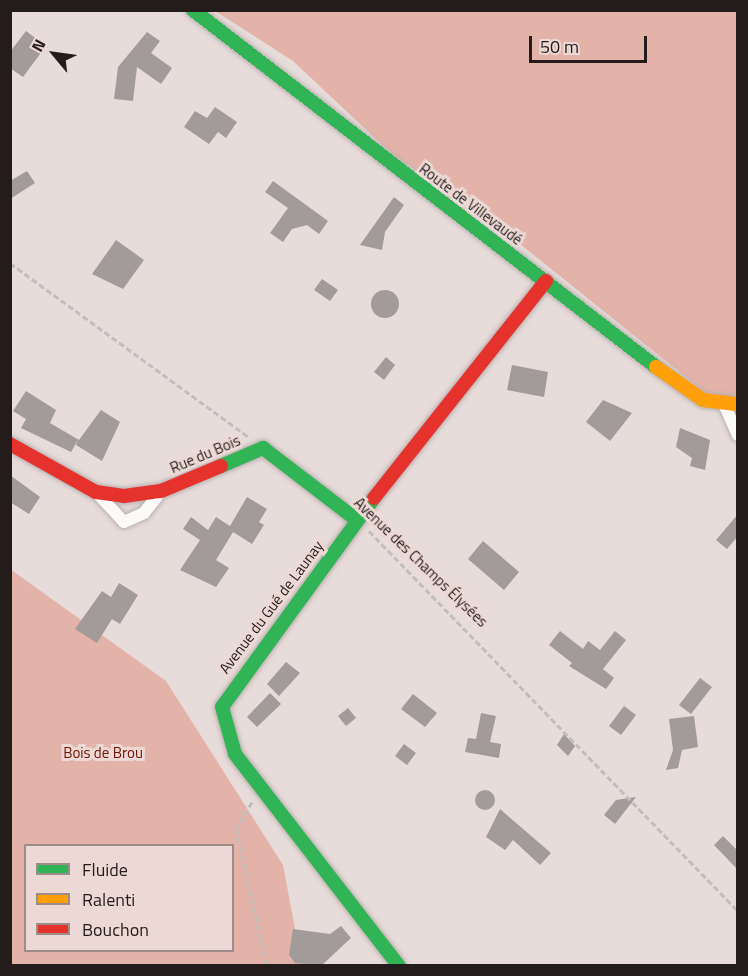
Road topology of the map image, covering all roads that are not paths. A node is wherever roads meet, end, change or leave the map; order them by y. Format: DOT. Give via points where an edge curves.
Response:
graph roads {
  1 [pos="193,10"];
  2 [pos="546,281"];
  3 [pos="731,404"];
  4 [pos="738,435"];
  5 [pos="10,444"];
  6 [pos="263,448"];
  7 [pos="161,491"];
  8 [pos="96,492"];
  9 [pos="357,520"];
  10 [pos="399,966"];
  1 -- 2 [label="street, Route de Villevaudé"];
  2 -- 3 [label="street, Route de Villevaudé" via="683,388"];
  2 -- 9 [label="street, Avenue du Gué de Launay"];
  3 -- 4 [label="street"];
  5 -- 8 [label="street, Rue du Bois"];
  6 -- 7 [label="street, Rue du Bois"];
  6 -- 9 [label="street, Avenue des Champs Élysées"];
  7 -- 8 [label="street, Rue du Bois" via="124,496"];
  7 -- 8 [label="street, Rue du Bois" via="144,513 124,522"];
  9 -- 10 [label="street, Avenue du Gué de Launay" via="225,696 222,707 234,754"];
}
